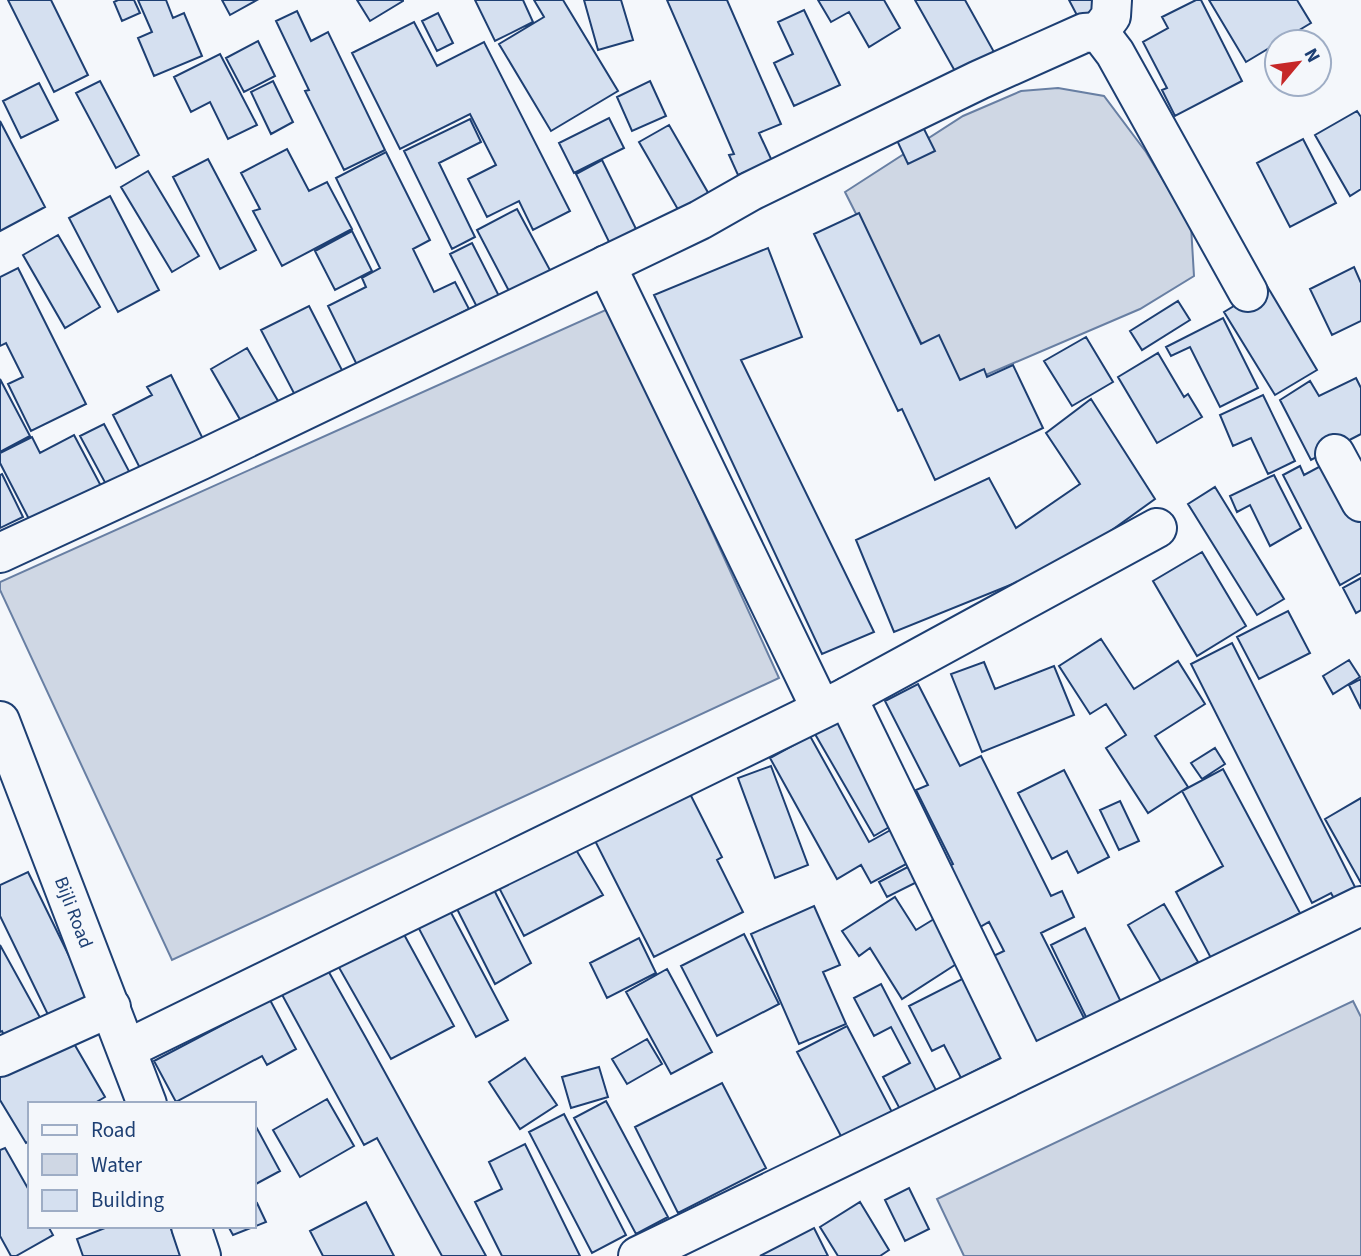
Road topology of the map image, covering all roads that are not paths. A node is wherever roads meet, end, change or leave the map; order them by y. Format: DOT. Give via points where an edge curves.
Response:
graph roads {
  1 [pos="1106,16"];
  2 [pos="606,265"];
  3 [pos="1248,292"];
  4 [pos="1335,454"];
  5 [pos="1361,502"];
  6 [pos="1157,528"];
  7 [pos="0,553"];
  8 [pos="834,703"];
  9 [pos="0,721"];
  10 [pos="10,787"];
  11 [pos="1361,906"];
  12 [pos="111,1007"];
  13 [pos="127,1049"];
  14 [pos="0,1058"];
  15 [pos="1027,1067"];
  16 [pos="146,1102"];
  17 [pos="192,1228"];
  18 [pos="201,1256"];
  19 [pos="639,1256"];
  1 -- 2 [label="street" via="1084,33 979,79"];
  1 -- 3 [label="street" via="1115,53"];
  2 -- 7 [label="street"];
  2 -- 8 [label="street"];
  4 -- 5 [label="street"];
  6 -- 8 [label="street"];
  8 -- 13 [label="street"];
  8 -- 15 [label="street"];
  9 -- 10 [label="street, Bijli Road"];
  10 -- 12 [label="street, Bijli Road"];
  11 -- 15 [label="street"];
  12 -- 13 [label="street, Bijli Road"];
  12 -- 14 [label="street"];
  13 -- 16 [label="street, Bijli Road"];
  15 -- 19 [label="street"];
  17 -- 18 [label="street"];
}
